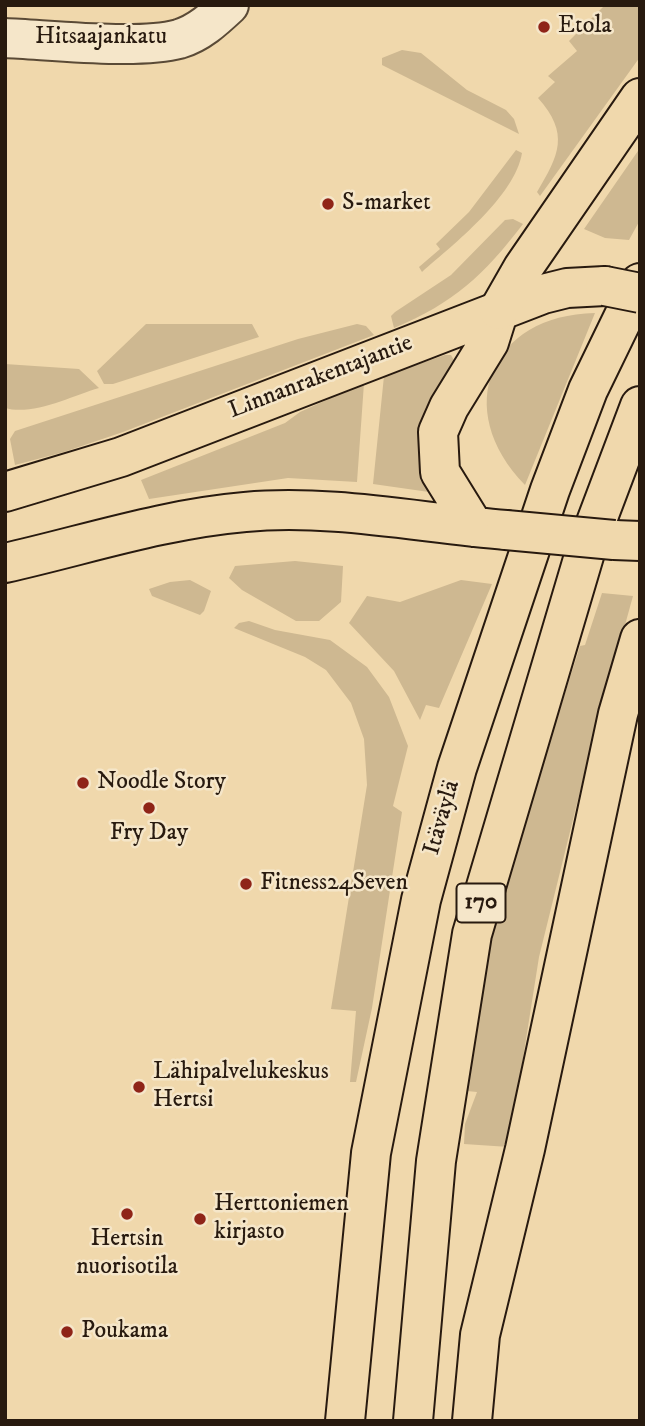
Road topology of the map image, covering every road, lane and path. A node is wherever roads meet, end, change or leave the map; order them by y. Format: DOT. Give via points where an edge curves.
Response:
graph roads {
  1 [pos="229,5"];
  2 [pos="5,37"];
  3 [pos="640,98"];
  4 [pos="628,287"];
  5 [pos="499,310"];
  6 [pos="640,406"];
  7 [pos="5,492"];
  8 [pos="490,529"];
  9 [pos="627,541"];
  10 [pos="5,563"];
  11 [pos="640,639"];
  12 [pos="345,1421"];
  13 [pos="413,1421"];
  14 [pos="471,1421"];
  1 -- 2 [label="street, Hitsaajankatu" via="192,33 159,42"];
  3 -- 5 [label="main road"];
  4 -- 5 [label="main road, Linnanrakentajantie" via="567,288"];
  4 -- 12 [label="main road, Itäväylä" via="507,615 457,768 421,900 371,1153"];
  5 -- 7 [label="main road, Linnanrakentajantie" via="121,457"];
  5 -- 8 [label="main road" via="489,342 438,432 440,472"];
  6 -- 13 [label="main road, 170" via="586,549 472,934 436,1161"];
  8 -- 9 [label="main road, bridge"];
  8 -- 10 [label="main road" via="327,512 248,512 177,520"];
  11 -- 14 [label="main road" via="606,766 525,1149 480,1335"];
}
